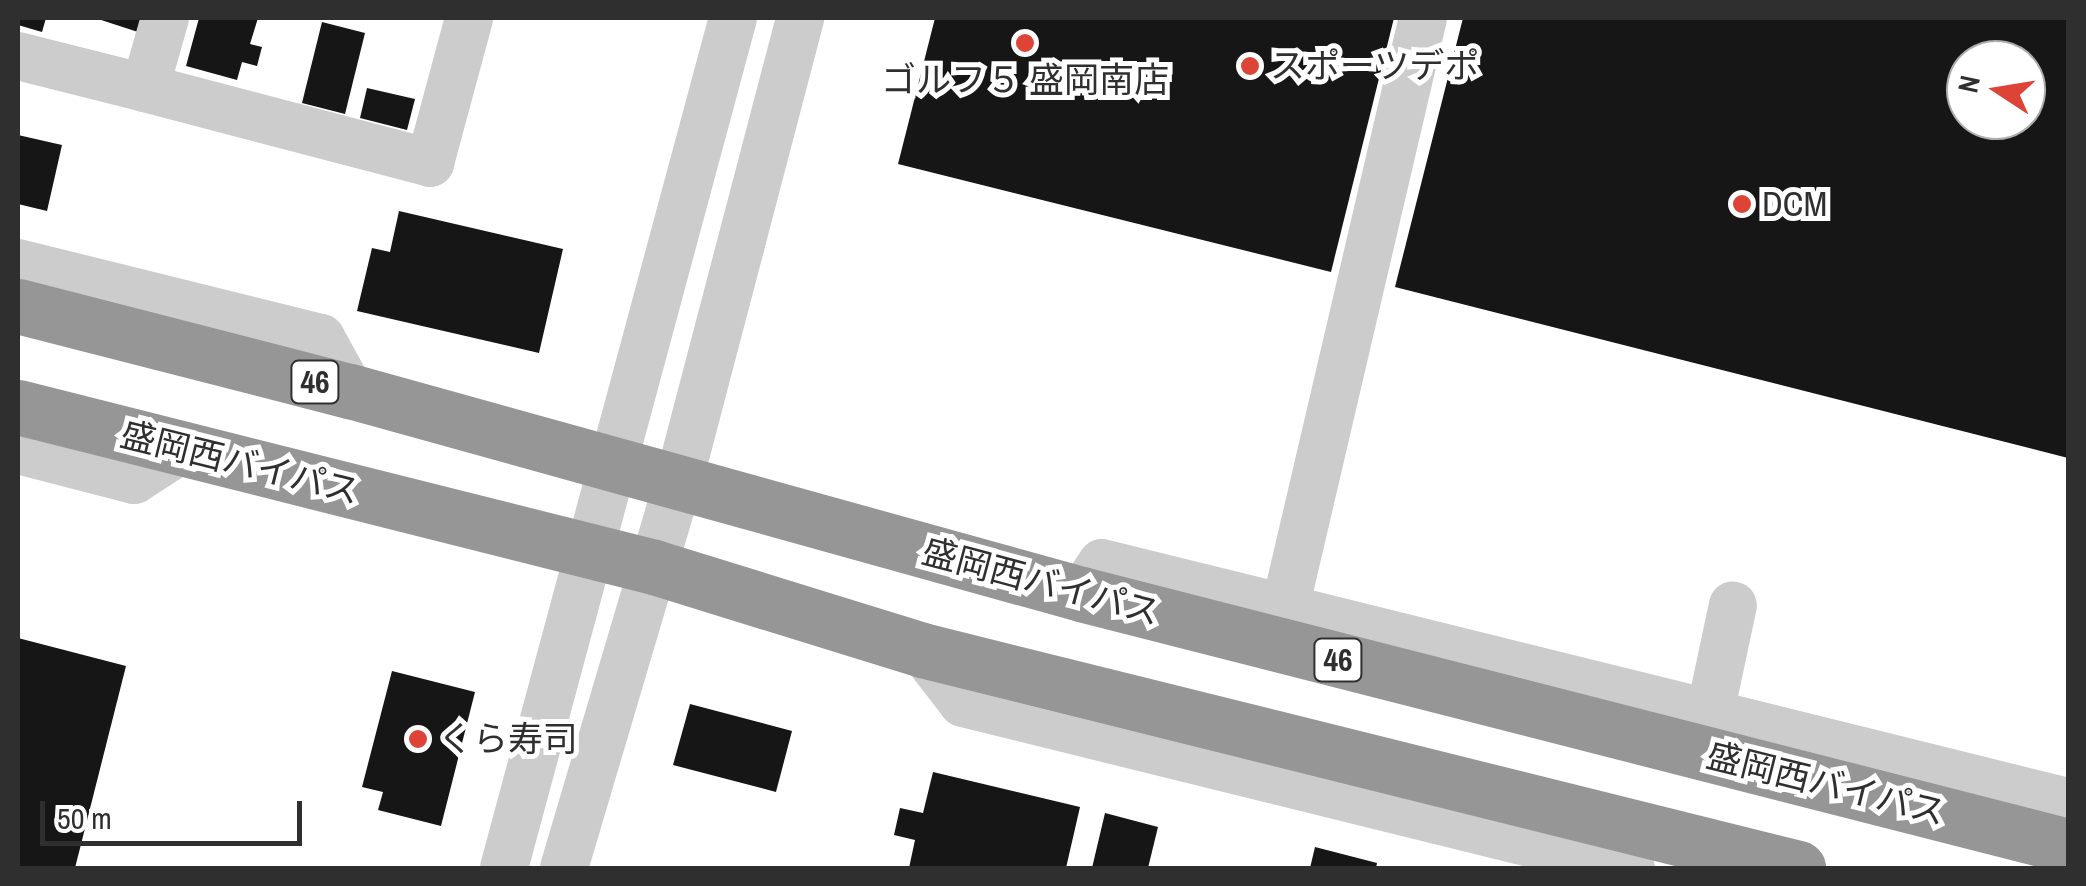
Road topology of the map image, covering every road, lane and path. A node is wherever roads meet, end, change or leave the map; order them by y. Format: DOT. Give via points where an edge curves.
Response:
graph roads {
  1 [pos="164,18"];
  2 [pos="468,18"];
  3 [pos="733,18"];
  4 [pos="800,18"];
  5 [pos="1423,18"];
  6 [pos="18,56"];
  7 [pos="145,88"];
  8 [pos="18,263"];
  9 [pos="18,306"];
  10 [pos="350,391"];
  11 [pos="18,406"];
  12 [pos="182,449"];
  13 [pos="18,450"];
  14 [pos="610,465"];
  15 [pos="678,484"];
  16 [pos="588,550"];
  17 [pos="654,567"];
  18 [pos="1081,594"];
  19 [pos="1733,605"];
  20 [pos="1285,608"];
  21 [pos="922,650"];
  22 [pos="1710,713"];
  23 [pos="2068,802"];
  24 [pos="2068,846"];
  25 [pos="504,868"];
  26 [pos="564,868"];
  27 [pos="1632,868"];
  28 [pos="1798,868"];
  1 -- 7 [label="street"];
  2 -- 7 [label="street" via="430,163"];
  3 -- 14 [label="street"];
  4 -- 15 [label="street"];
  5 -- 20 [label="street"];
  6 -- 7 [label="street"];
  8 -- 10 [label="street" via="320,338"];
  9 -- 10 [label="highway, 盛岡西バイパス / 46"];
  10 -- 14 [label="highway, 盛岡西バイパス / 46"];
  11 -- 12 [label="highway, 盛岡西バイパス"];
  12 -- 13 [label="street" via="134,480"];
  12 -- 16 [label="highway, 盛岡西バイパス"];
  14 -- 15 [label="highway, 盛岡西バイパス / 46"];
  14 -- 16 [label="street"];
  15 -- 17 [label="street"];
  15 -- 18 [label="highway, 盛岡西バイパス / 46"];
  16 -- 17 [label="highway, 盛岡西バイパス"];
  16 -- 25 [label="street"];
  17 -- 21 [label="highway, 盛岡西バイパス"];
  17 -- 26 [label="street"];
  18 -- 20 [label="street" via="1102,563"];
  18 -- 24 [label="highway, 盛岡西バイパス / 46"];
  19 -- 22 [label="street"];
  20 -- 22 [label="street"];
  21 -- 27 [label="street" via="963,703"];
  21 -- 28 [label="highway, 盛岡西バイパス"];
  22 -- 23 [label="street"];
}
